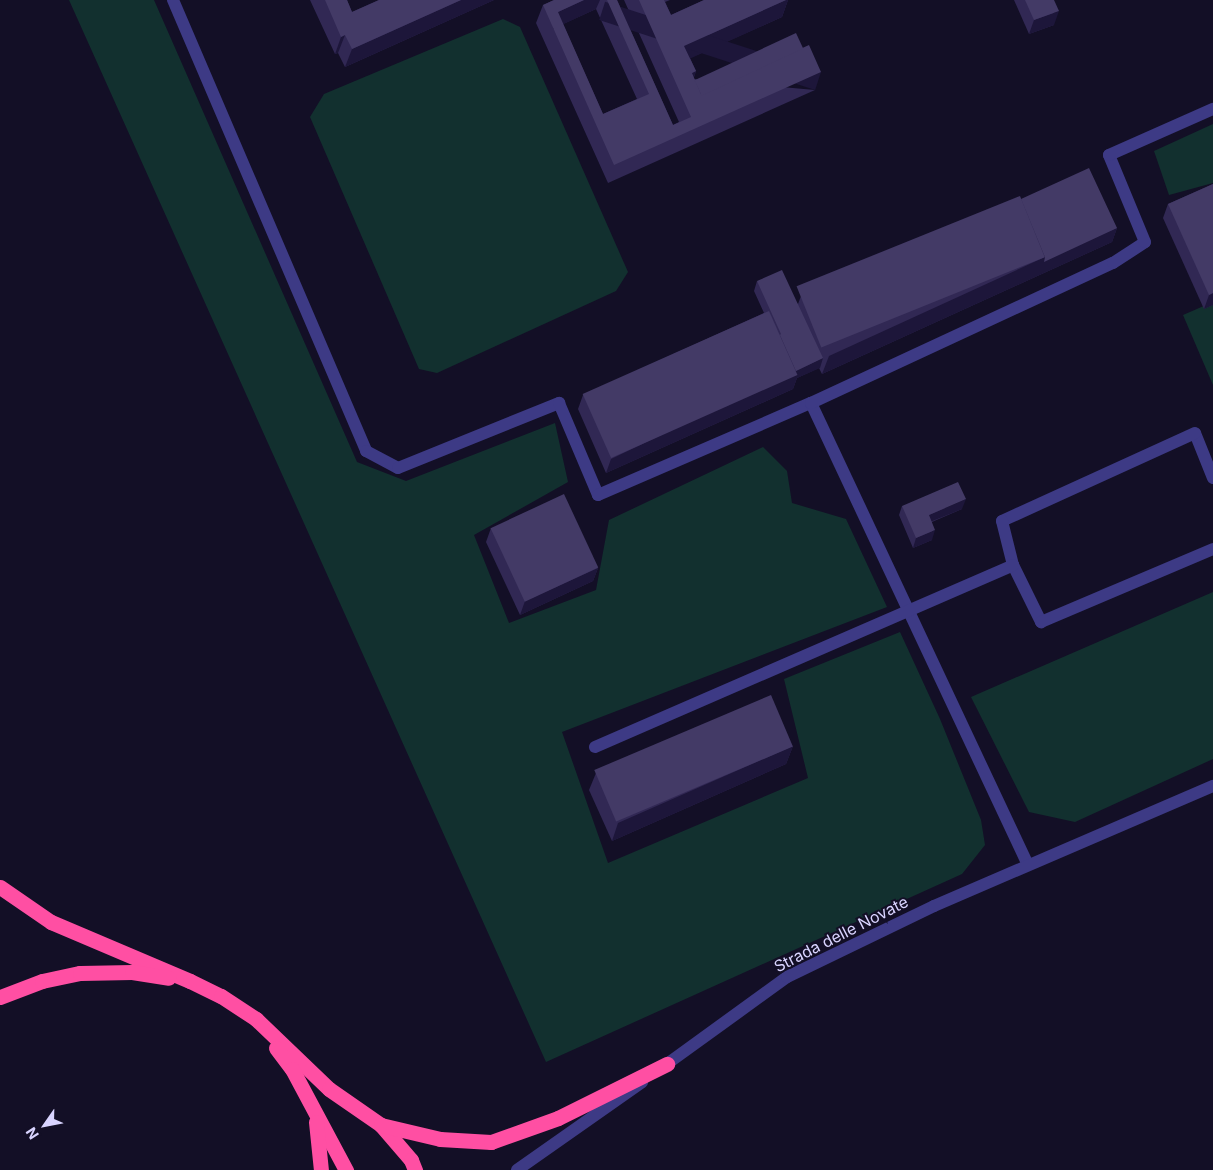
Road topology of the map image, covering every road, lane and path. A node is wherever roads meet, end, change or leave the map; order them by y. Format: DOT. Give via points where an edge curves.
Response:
graph roads {
  1 [pos="172,0"];
  2 [pos="1213,109"];
  3 [pos="811,403"];
  4 [pos="1213,478"];
  5 [pos="1213,549"];
  6 [pos="1013,565"];
  7 [pos="908,610"];
  8 [pos="595,747"];
  9 [pos="1213,786"];
  10 [pos="1028,865"];
  11 [pos="0,887"];
  12 [pos="190,981"];
  13 [pos="0,997"];
  14 [pos="256,1019"];
  15 [pos="668,1064"];
  16 [pos="314,1113"];
  17 [pos="381,1124"];
  18 [pos="321,1170"];
  19 [pos="346,1170"];
  20 [pos="415,1170"];
  21 [pos="517,1170"];
  1 -- 3 [label="street" via="366,451 398,468 559,403 598,495"];
  2 -- 3 [label="street" via="1109,154 1145,242 1113,262"];
  3 -- 7 [label="street"];
  4 -- 6 [label="street" via="1195,433 1002,520"];
  5 -- 6 [label="street" via="1041,622"];
  6 -- 7 [label="street"];
  7 -- 8 [label="street"];
  7 -- 10 [label="street"];
  9 -- 10 [label="street, Strada delle Novate"];
  10 -- 15 [label="street, Strada delle Novate" via="787,977"];
  11 -- 12 [label="highway" via="51,922"];
  12 -- 13 [label="highway" via="132,972 80,973 42,981"];
  12 -- 14 [label="highway"];
  14 -- 16 [label="highway" via="292,1069"];
  14 -- 17 [label="highway" via="329,1089"];
  15 -- 17 [label="highway" via="558,1118 491,1142 440,1139"];
  15 -- 21 [label="street, Strada delle Novate"];
  16 -- 18 [label="highway"];
  16 -- 19 [label="highway"];
  17 -- 20 [label="highway" via="411,1160"];
}
